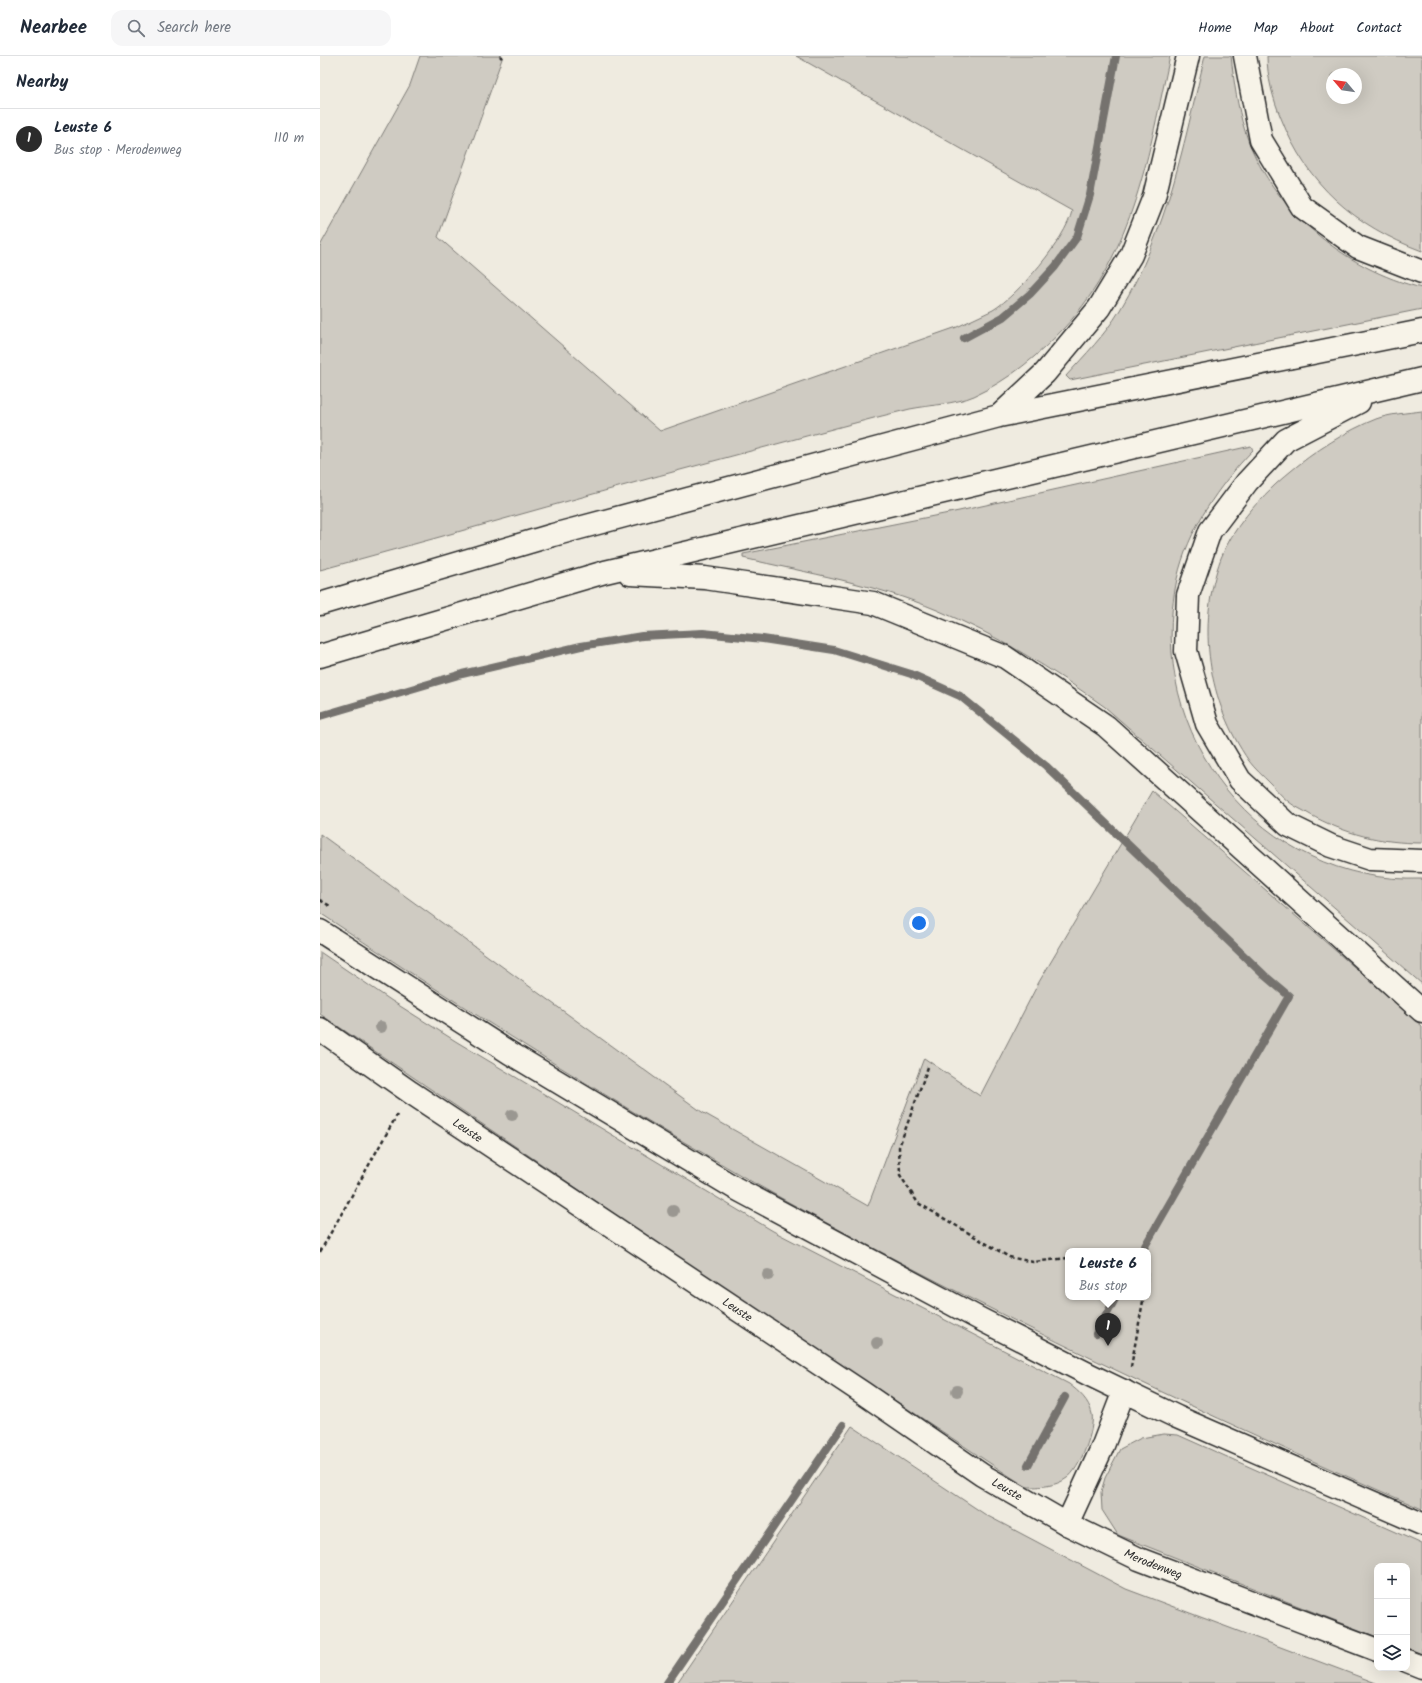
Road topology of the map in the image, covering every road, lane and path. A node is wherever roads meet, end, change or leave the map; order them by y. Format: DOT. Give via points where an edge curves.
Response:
graph roads {
  1 [pos="1188,56"];
  2 [pos="1245,56"];
  3 [pos="1422,272"];
  4 [pos="1422,331"];
  5 [pos="1422,379"];
  6 [pos="1422,383"];
  7 [pos="999,416"];
  8 [pos="605,572"];
  9 [pos="320,604"];
  10 [pos="320,656"];
  11 [pos="1422,861"];
  12 [pos="320,900"];
  13 [pos="333,908"];
  14 [pos="320,930"];
  15 [pos="1422,1011"];
  16 [pos="320,1029"];
  17 [pos="928,1067"];
  18 [pos="410,1092"];
  19 [pos="320,1252"];
  20 [pos="1065,1258"];
  21 [pos="1143,1300"];
  22 [pos="1124,1365"];
  23 [pos="1124,1391"];
  24 [pos="1067,1524"];
  25 [pos="1422,1524"];
  26 [pos="1374,1649"];
  27 [pos="1410,1662"];
  28 [pos="1422,1667"];
  1 -- 7 [label="main road" via="1154,197 1131,255 1099,308 1045,373"];
  2 -- 3 [label="main road" via="1261,140 1302,207 1358,247"];
  4 -- 7 [label="main road"];
  5 -- 8 [label="main road"];
  6 -- 11 [label="main road" via="1360,402 1286,440 1247,482 1210,531 1188,595 1186,651 1207,724 1236,774 1288,825 1331,846 1370,859"];
  7 -- 9 [label="main road" via="553,535"];
  8 -- 10 [label="main road"];
  8 -- 15 [label="main road" via="705,578 873,602 1005,657 1106,726"];
  12 -- 13 [label="path"];
  14 -- 23 [label="main road" via="510,1053 735,1188 980,1319"];
  16 -- 18 [label="main road, Leuste"];
  17 -- 20 [label="path" via="899,1147 900,1175 918,1203 1009,1257 1034,1262"];
  18 -- 19 [label="path"];
  18 -- 24 [label="main road, Leuste" via="982,1475"];
  21 -- 22 [label="path" via="1131,1368"];
  23 -- 24 [label="main road" via="1102,1448"];
  23 -- 25 [label="main road" via="1177,1417"];
  24 -- 26 [label="main road, Merodenweg" via="1139,1559"];
  27 -- 28 [label="main road"];
}
